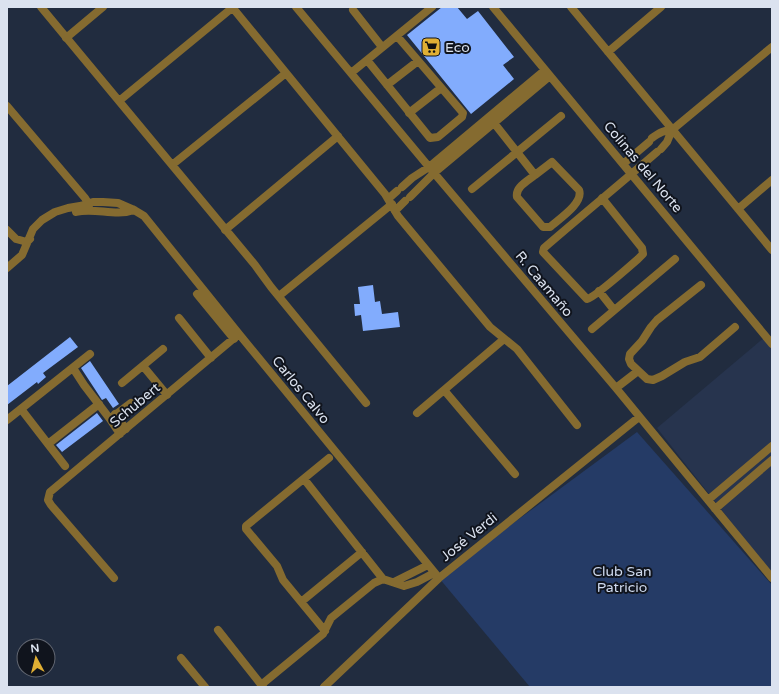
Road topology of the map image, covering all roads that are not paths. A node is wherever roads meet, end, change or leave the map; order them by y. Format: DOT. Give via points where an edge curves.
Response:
graph roads {
  1 [pos="41,7"];
  2 [pos="103,7"];
  3 [pos="296,7"];
  4 [pos="432,7"];
  5 [pos="493,7"];
  6 [pos="571,7"];
  7 [pos="661,7"];
  8 [pos="232,8"];
  9 [pos="353,10"];
  10 [pos="397,36"];
  11 [pos="66,38"];
  12 [pos="772,47"];
  13 [pos="382,48"];
  14 [pos="608,52"];
  15 [pos="367,60"];
  16 [pos="418,61"];
  17 [pos="286,72"];
  18 [pos="351,73"];
  19 [pos="548,73"];
  20 [pos="387,86"];
  21 [pos="441,88"];
  22 [pos="119,101"];
  23 [pos="7,106"];
  24 [pos="409,113"];
  25 [pos="561,116"];
  26 [pos="494,123"];
  27 [pos="672,130"];
  28 [pos="338,136"];
  29 [pos="517,153"];
  30 [pos="623,164"];
  31 [pos="172,165"];
  32 [pos="431,170"];
  33 [pos="632,174"];
  34 [pos="535,175"];
  35 [pos="772,180"];
  36 [pos="472,189"];
  37 [pos="602,198"];
  38 [pos="392,205"];
  39 [pos="89,206"];
  40 [pos="738,209"];
  41 [pos="7,230"];
  42 [pos="225,230"];
  43 [pos="27,242"];
  44 [pos="772,250"];
  45 [pos="675,259"];
  46 [pos="7,268"];
  47 [pos="701,285"];
  48 [pos="599,291"];
  49 [pos="197,294"];
  50 [pos="279,296"];
  51 [pos="614,310"];
  52 [pos="179,318"];
  53 [pos="735,327"];
  54 [pos="592,329"];
  55 [pos="236,337"];
  56 [pos="504,339"];
  57 [pos="772,344"];
  58 [pos="163,349"];
  59 [pos="90,354"];
  60 [pos="211,358"];
  61 [pos="143,366"];
  62 [pos="73,368"];
  63 [pos="638,371"];
  64 [pos="122,383"];
  65 [pos="616,388"];
  66 [pos="444,390"];
  67 [pos="167,395"];
  68 [pos="130,403"];
  69 [pos="366,403"];
  70 [pos="99,404"];
  71 [pos="21,409"];
  72 [pos="417,414"];
  73 [pos="113,416"];
  74 [pos="639,417"];
  75 [pos="7,420"];
  76 [pos="577,424"];
  77 [pos="123,431"];
  78 [pos="48,444"];
  79 [pos="772,446"];
  80 [pos="329,458"];
  81 [pos="772,460"];
  82 [pos="65,466"];
  83 [pos="515,474"];
  84 [pos="304,479"];
  85 [pos="708,500"];
  86 [pos="715,509"];
  87 [pos="362,552"];
  88 [pos="428,565"];
  89 [pos="437,576"];
  90 [pos="114,578"];
  91 [pos="772,578"];
  92 [pos="383,579"];
  93 [pos="394,582"];
  94 [pos="301,602"];
  95 [pos="218,630"];
  96 [pos="325,631"];
  97 [pos="181,658"];
  98 [pos="262,686"];
  99 [pos="205,687"];
  100 [pos="324,687"];
  1 -- 11 [label="street"];
  2 -- 11 [label="street"];
  3 -- 18 [label="street, R. Caamaño"];
  4 -- 10 [label="street"];
  5 -- 19 [label="street, Colinas del Norte"];
  6 -- 14 [label="street"];
  7 -- 14 [label="street"];
  8 -- 17 [label="street"];
  8 -- 22 [label="street"];
  9 -- 13 [label="street"];
  10 -- 13 [label="street"];
  10 -- 16 [label="street"];
  11 -- 22 [label="street"];
  12 -- 27 [label="street"];
  13 -- 15 [label="street"];
  14 -- 27 [label="street"];
  15 -- 18 [label="street"];
  15 -- 20 [label="street"];
  16 -- 20 [label="street"];
  16 -- 21 [label="street"];
  17 -- 28 [label="street"];
  17 -- 31 [label="street"];
  18 -- 32 [label="street, R. Caamaño"];
  19 -- 26 [label="street"];
  19 -- 30 [label="street, Colinas del Norte"];
  19 -- 32 [label="street"];
  20 -- 24 [label="street"];
  21 -- 24 [label="street"];
  21 -- 24 [label="street" via="463,116 438,137 430,138"];
  22 -- 31 [label="street"];
  23 -- 39 [label="street"];
  25 -- 29 [label="street"];
  26 -- 29 [label="street"];
  26 -- 32 [label="street"];
  27 -- 30 [label="street" via="659,133"];
  27 -- 33 [label="street" via="667,142"];
  27 -- 40 [label="street"];
  28 -- 38 [label="street"];
  28 -- 42 [label="street"];
  29 -- 34 [label="street"];
  29 -- 36 [label="street"];
  30 -- 33 [label="street, Colinas del Norte"];
  31 -- 42 [label="street"];
  32 -- 38 [label="street" via="408,199"];
  32 -- 38 [label="street" via="412,178 400,189"];
  32 -- 65 [label="street, R. Caamaño"];
  33 -- 37 [label="street"];
  33 -- 57 [label="street, Colinas del Norte"];
  34 -- 34 [label="street" via="516,193 546,228 579,200 579,190 552,162"];
  35 -- 40 [label="street"];
  37 -- 48 [label="street" via="643,251 638,259"];
  37 -- 48 [label="street" via="544,248 543,252 584,297 590,298"];
  38 -- 50 [label="street"];
  38 -- 56 [label="street" via="490,327"];
  39 -- 43 [label="street" via="61,209 48,215 33,229"];
  39 -- 55 [label="street, Carlos Calvo" via="103,202 118,203 144,216"];
  40 -- 44 [label="street"];
  41 -- 43 [label="street" via="16,239"];
  42 -- 50 [label="street"];
  43 -- 46 [label="street" via="22,255"];
  45 -- 51 [label="street"];
  47 -- 63 [label="street" via="657,320 630,354 629,359"];
  48 -- 51 [label="street"];
  49 -- 55 [label="street"];
  50 -- 69 [label="street"];
  51 -- 54 [label="street"];
  52 -- 60 [label="street"];
  53 -- 63 [label="street" via="700,357 685,362 662,376 653,380 647,379"];
  55 -- 60 [label="street, Schubert"];
  55 -- 88 [label="street, Carlos Calvo"];
  56 -- 66 [label="street"];
  56 -- 76 [label="street" via="517,349"];
  58 -- 61 [label="street"];
  59 -- 62 [label="street"];
  60 -- 67 [label="street, Schubert"];
  61 -- 64 [label="street"];
  61 -- 67 [label="street"];
  62 -- 70 [label="street"];
  62 -- 71 [label="street"];
  63 -- 65 [label="street"];
  65 -- 74 [label="street, R. Caamaño"];
  66 -- 72 [label="street"];
  66 -- 83 [label="street"];
  67 -- 77 [label="street, Schubert"];
  68 -- 73 [label="street"];
  70 -- 73 [label="street"];
  70 -- 78 [label="street"];
  71 -- 75 [label="street"];
  71 -- 78 [label="street"];
  73 -- 77 [label="street"];
  74 -- 85 [label="street, R. Caamaño"];
  74 -- 89 [label="street, José Verdi"];
  77 -- 90 [label="street, Schubert" via="48,495 51,505"];
  78 -- 82 [label="street"];
  79 -- 85 [label="street"];
  80 -- 84 [label="street"];
  81 -- 86 [label="street"];
  84 -- 87 [label="street"];
  84 -- 94 [label="street" via="246,526"];
  85 -- 86 [label="street, R. Caamaño"];
  86 -- 91 [label="street, R. Caamaño"];
  87 -- 92 [label="street"];
  87 -- 94 [label="street"];
  88 -- 89 [label="street, Carlos Calvo"];
  88 -- 93 [label="street"];
  89 -- 93 [label="street" via="404,586"];
  89 -- 100 [label="street, José Verdi"];
  92 -- 93 [label="street"];
  92 -- 96 [label="street" via="374,583 332,618"];
  94 -- 96 [label="street"];
  95 -- 98 [label="street"];
  96 -- 98 [label="street"];
  97 -- 99 [label="street"];
}
